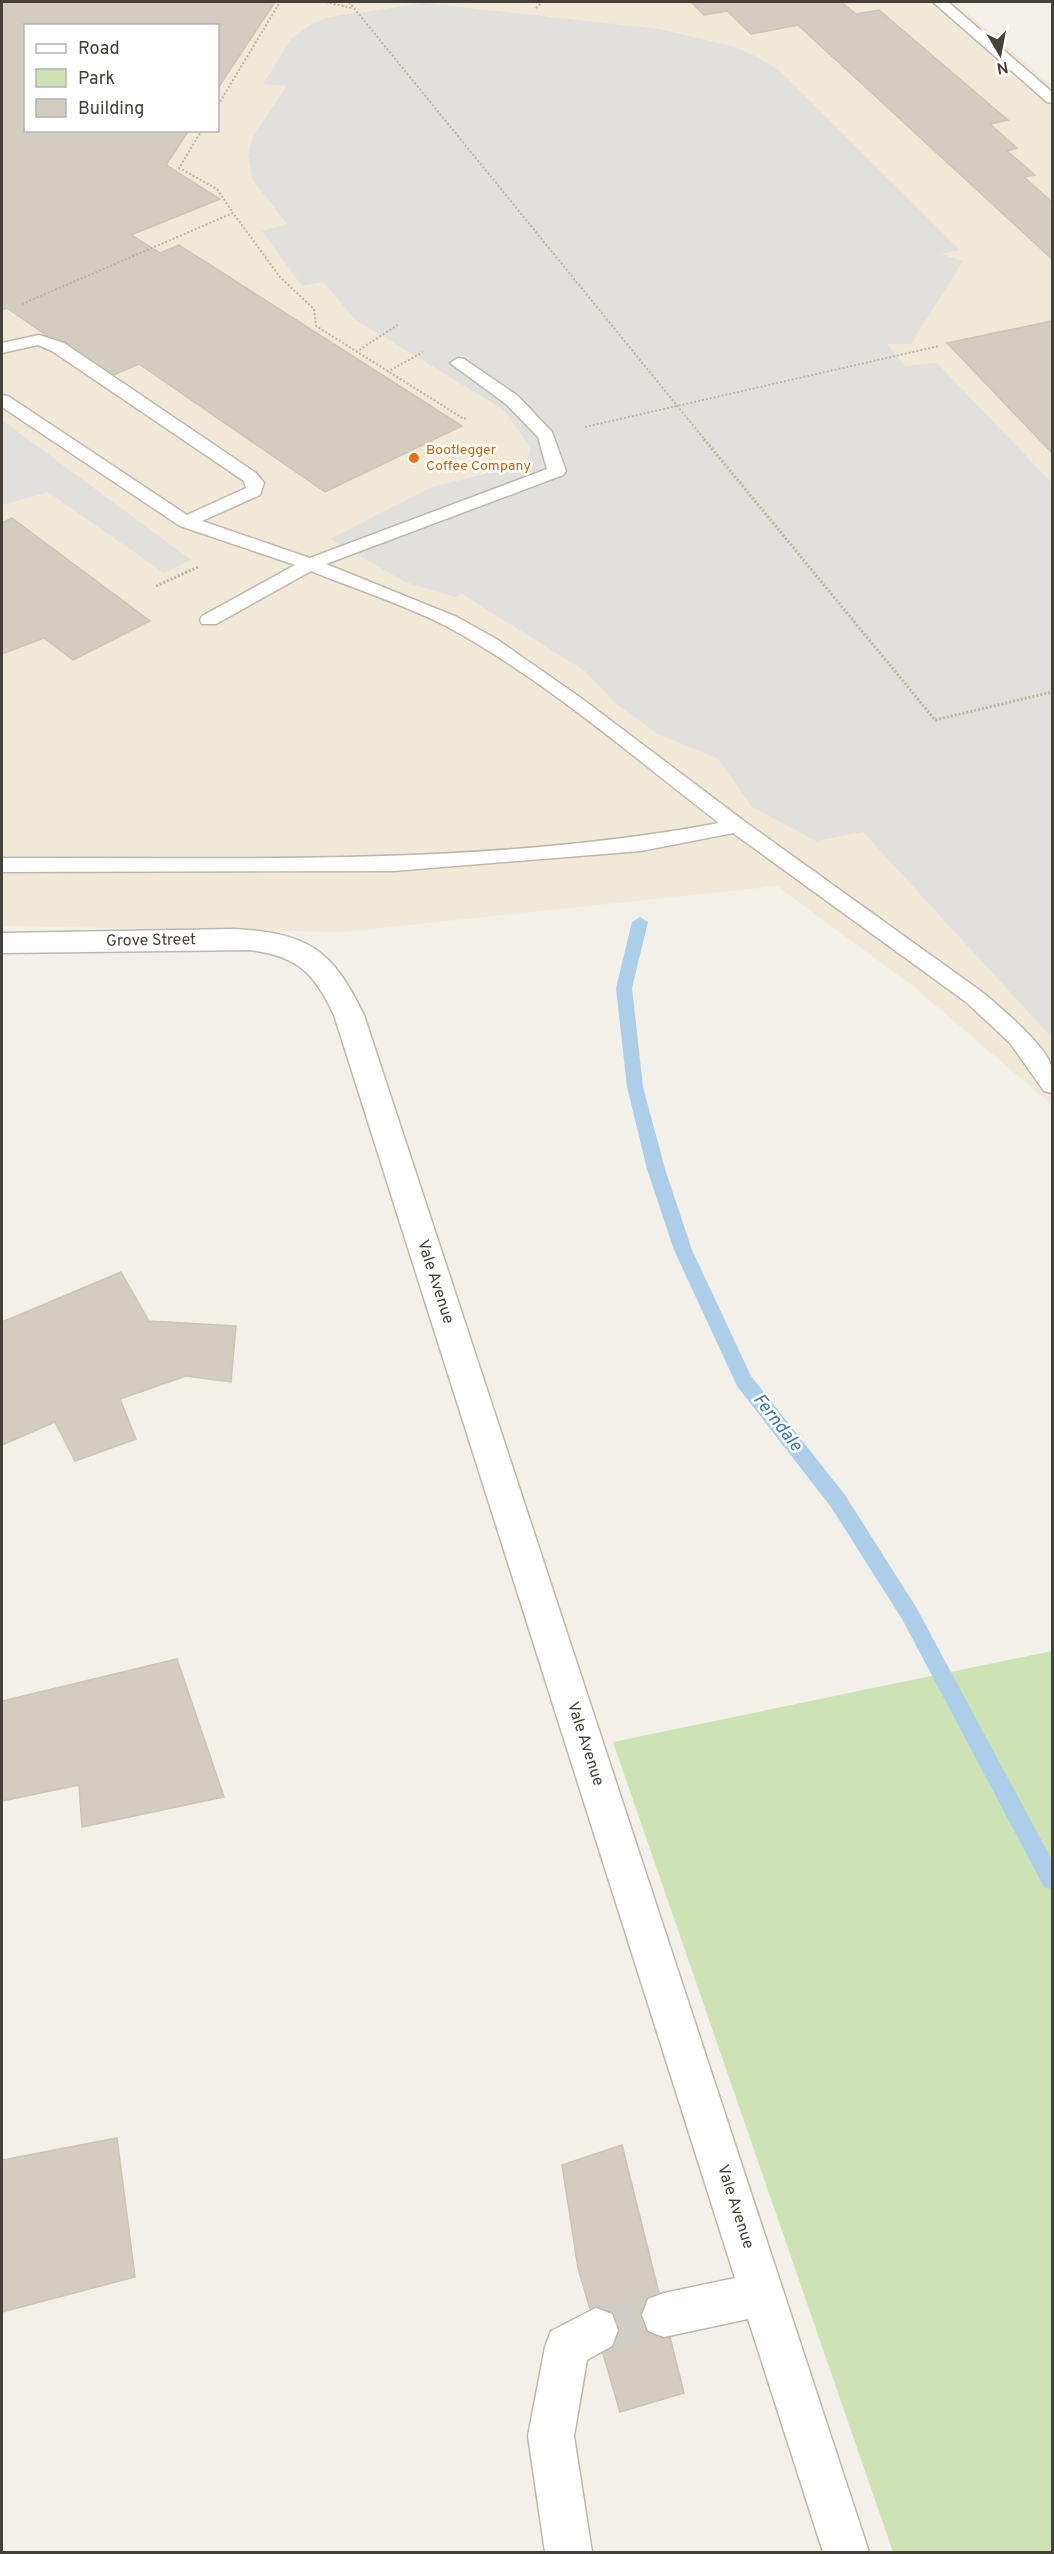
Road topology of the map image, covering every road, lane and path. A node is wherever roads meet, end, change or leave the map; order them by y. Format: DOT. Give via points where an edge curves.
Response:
graph roads {
  1 [pos="280,2"];
  2 [pos="326,2"];
  3 [pos="349,2"];
  4 [pos="542,2"];
  5 [pos="940,2"];
  6 [pos="536,8"];
  7 [pos="352,9"];
  8 [pos="1053,99"];
  9 [pos="219,103"];
  10 [pos="201,132"];
  11 [pos="233,213"];
  12 [pos="12,308"];
  13 [pos="399,324"];
  14 [pos="939,345"];
  15 [pos="2,348"];
  16 [pos="424,351"];
  17 [pos="356,352"];
  18 [pos="458,363"];
  19 [pos="387,372"];
  20 [pos="2,400"];
  21 [pos="679,405"];
  22 [pos="474,414"];
  23 [pos="546,436"];
  24 [pos="186,522"];
  25 [pos="204,564"];
  26 [pos="310,564"];
  27 [pos="156,586"];
  28 [pos="210,620"];
  29 [pos="1053,692"];
  30 [pos="737,826"];
  31 [pos="2,865"];
  32 [pos="2,943"];
  33 [pos="299,951"];
  34 [pos="1053,1085"];
  35 [pos="763,2294"];
  36 [pos="664,2314"];
  37 [pos="596,2330"];
  38 [pos="568,2553"];
  39 [pos="846,2553"];
  1 -- 9 [label="path"];
  2 -- 7 [label="path"];
  3 -- 7 [label="path"];
  4 -- 6 [label="path"];
  5 -- 8 [label="lane"];
  7 -- 21 [label="path"];
  10 -- 11 [label="path" via="179,168 218,189"];
  11 -- 12 [label="path"];
  11 -- 17 [label="path" via="280,277 314,309 316,326"];
  13 -- 17 [label="path"];
  14 -- 21 [label="path"];
  15 -- 24 [label="lane" via="39,340 58,347 255,483 254,491"];
  16 -- 19 [label="path"];
  17 -- 19 [label="path"];
  18 -- 23 [label="lane" via="512,400"];
  19 -- 22 [label="path" via="464,419"];
  20 -- 24 [label="lane"];
  21 -- 23 [label="path"];
  21 -- 29 [label="path" via="935,720"];
  23 -- 26 [label="lane" via="556,471"];
  24 -- 26 [label="lane"];
  25 -- 27 [label="path"];
  26 -- 28 [label="lane"];
  26 -- 30 [label="lane" via="450,621 491,645 574,702"];
  30 -- 31 [label="lane" via="640,844 393,864"];
  30 -- 34 [label="lane" via="1002,1020 1027,1045"];
  32 -- 33 [label="street, Grove Street" via="232,940"];
  33 -- 35 [label="street, Vale Avenue" via="320,965 334,982 349,1015"];
  35 -- 36 [label="street"];
  35 -- 39 [label="street, Vale Avenue"];
  37 -- 38 [label="street" via="567,2347 550,2436"];
}
